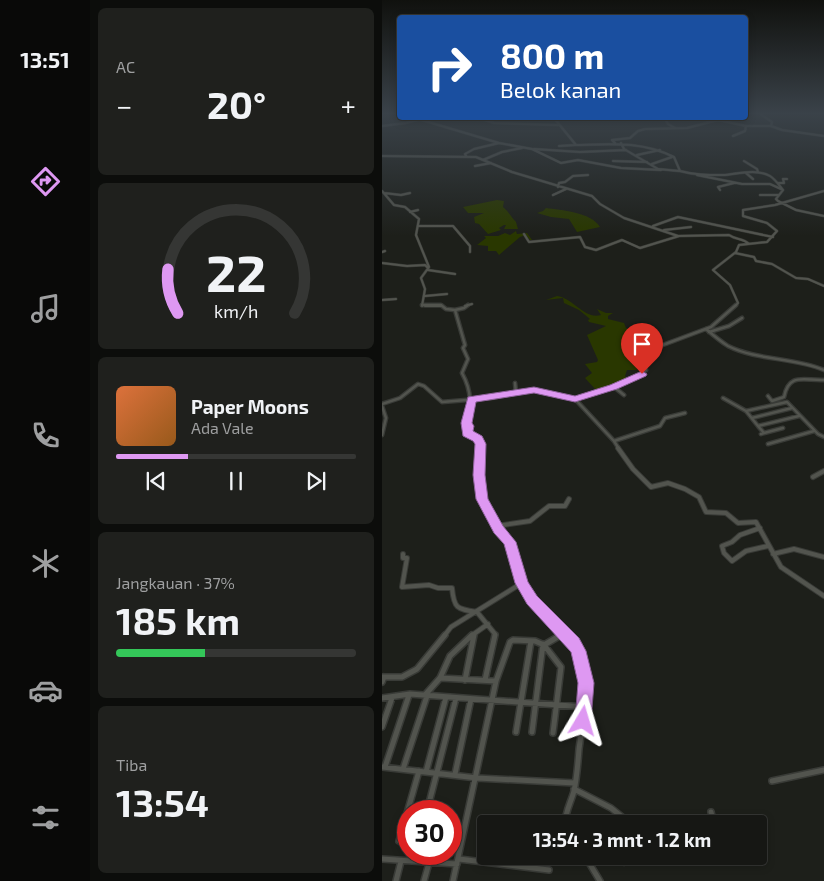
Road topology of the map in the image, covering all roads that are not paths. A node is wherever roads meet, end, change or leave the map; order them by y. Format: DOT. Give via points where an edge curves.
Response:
graph roads {
  1 [pos="497,154"];
  2 [pos="542,154"];
  3 [pos="640,154"];
  4 [pos="667,154"];
  5 [pos="636,155"];
  6 [pos="382,156"];
  7 [pos="466,156"];
  8 [pos="439,157"];
  9 [pos="672,157"];
  10 [pos="642,158"];
  11 [pos="634,159"];
  12 [pos="483,160"];
  13 [pos="434,161"];
  14 [pos="614,161"];
  15 [pos="744,162"];
  16 [pos="492,163"];
  17 [pos="649,163"];
  18 [pos="475,166"];
  19 [pos="661,170"];
  20 [pos="680,171"];
  21 [pos="746,172"];
  22 [pos="758,172"];
  23 [pos="689,173"];
  24 [pos="588,175"];
  25 [pos="753,179"];
  26 [pos="787,179"];
  27 [pos="735,183"];
  28 [pos="778,184"];
  29 [pos="558,187"];
  30 [pos="566,189"];
  31 [pos="782,189"];
  32 [pos="720,190"];
  33 [pos="383,192"];
  34 [pos="824,192"];
  35 [pos="410,193"];
  36 [pos="554,195"];
  37 [pos="760,195"];
  38 [pos="779,195"];
  39 [pos="782,204"];
  40 [pos="418,210"];
  41 [pos="410,212"];
  42 [pos="824,216"];
  43 [pos="419,226"];
  44 [pos="653,226"];
  45 [pos="691,227"];
  46 [pos="664,230"];
  47 [pos="524,234"];
  48 [pos="680,236"];
  49 [pos="773,237"];
  50 [pos="749,244"];
  51 [pos="470,252"];
  52 [pos="735,252"];
  53 [pos="382,263"];
  54 [pos="428,269"];
  55 [pos="455,274"];
  56 [pos="824,286"];
  57 [pos="447,294"];
  58 [pos="425,296"];
  59 [pos="396,299"];
  60 [pos="382,300"];
  61 [pos="472,304"];
  62 [pos="454,310"];
  63 [pos="742,318"];
  64 [pos="706,329"];
  65 [pos="709,332"];
  66 [pos="824,370"];
  67 [pos="824,380"];
  68 [pos="515,382"];
  69 [pos="614,387"];
  70 [pos="516,393"];
  71 [pos="624,395"];
  72 [pos="768,396"];
  73 [pos="722,398"];
  74 [pos="471,399"];
  75 [pos="575,399"];
  76 [pos="382,404"];
  77 [pos="792,408"];
  78 [pos="746,411"];
  79 [pos="685,413"];
  80 [pos="799,416"];
  81 [pos="752,418"];
  82 [pos="758,426"];
  83 [pos="783,428"];
  84 [pos="814,431"];
  85 [pos="382,435"];
  86 [pos="824,437"];
  87 [pos="614,441"];
  88 [pos="768,444"];
  89 [pos="824,471"];
  90 [pos="813,477"];
  91 [pos="569,499"];
  92 [pos="497,526"];
  93 [pos="760,528"];
  94 [pos="768,546"];
  95 [pos="402,554"];
  96 [pos="773,554"];
  97 [pos="824,556"];
  98 [pos="522,583"];
  99 [pos="824,596"];
  100 [pos="477,612"];
  101 [pos="488,624"];
  102 [pos="474,633"];
  103 [pos="564,633"];
  104 [pos="531,641"];
  105 [pos="543,644"];
  106 [pos="440,678"];
  107 [pos="383,679"];
  108 [pos="465,680"];
  109 [pos="485,680"];
  110 [pos="496,681"];
  111 [pos="410,694"];
  112 [pos="426,695"];
  113 [pos="446,697"];
  114 [pos="382,698"];
  115 [pos="392,698"];
  116 [pos="456,698"];
  117 [pos="472,699"];
  118 [pos="494,699"];
  119 [pos="521,702"];
  120 [pos="535,704"];
  121 [pos="557,706"];
  122 [pos="585,706"];
  123 [pos="382,726"];
  124 [pos="516,732"];
  125 [pos="532,732"];
  126 [pos="553,733"];
  127 [pos="383,767"];
  128 [pos="403,769"];
  129 [pos="824,770"];
  130 [pos="419,771"];
  131 [pos="426,772"];
  132 [pos="438,772"];
  133 [pos="455,774"];
  134 [pos="477,778"];
  135 [pos="772,781"];
  136 [pos="574,786"];
  137 [pos="411,800"];
  138 [pos="430,800"];
  139 [pos="712,812"];
  140 [pos="566,815"];
  141 [pos="620,815"];
  142 [pos="712,815"];
  143 [pos="462,844"];
  144 [pos="382,859"];
  145 [pos="397,861"];
  146 [pos="462,862"];
  147 [pos="400,865"];
  148 [pos="428,865"];
  149 [pos="457,865"];
  150 [pos="590,865"];
  151 [pos="549,870"];
  152 [pos="396,881"];
  153 [pos="424,881"];
  154 [pos="453,881"];
  155 [pos="600,881"];
  1 -- 12 [label="street"];
  2 -- 19 [label="street" via="561,162 578,160 621,168"];
  3 -- 5 [label="street"];
  4 -- 9 [label="street"];
  5 -- 10 [label="street"];
  6 -- 8 [label="street"];
  7 -- 8 [label="street"];
  7 -- 12 [label="street"];
  8 -- 13 [label="street"];
  9 -- 17 [label="street"];
  9 -- 20 [label="street"];
  10 -- 11 [label="street"];
  10 -- 17 [label="street"];
  12 -- 16 [label="street"];
  14 -- 17 [label="street"];
  15 -- 22 [label="street"];
  16 -- 18 [label="street"];
  16 -- 29 [label="street"];
  17 -- 19 [label="street"];
  19 -- 20 [label="street"];
  20 -- 23 [label="street"];
  21 -- 22 [label="street"];
  21 -- 23 [label="street"];
  21 -- 25 [label="street"];
  22 -- 28 [label="street" via="770,176"];
  23 -- 27 [label="street"];
  24 -- 29 [label="street" via="572,176"];
  26 -- 28 [label="street"];
  27 -- 31 [label="street" via="769,184"];
  27 -- 32 [label="street" via="718,187"];
  28 -- 31 [label="street"];
  29 -- 30 [label="street"];
  30 -- 36 [label="street"];
  30 -- 44 [label="street" via="592,196 624,218"];
  31 -- 38 [label="street"];
  33 -- 35 [label="street"];
  33 -- 41 [label="street" via="394,205 405,207"];
  34 -- 39 [label="street"];
  37 -- 38 [label="street"];
  38 -- 39 [label="street" via="776,199"];
  39 -- 42 [label="street"];
  39 -- 49 [label="street" via="745,209 742,214 775,228 777,231"];
  40 -- 41 [label="street"];
  41 -- 43 [label="street" via="420,219"];
  43 -- 51 [label="street" via="451,225 464,238"];
  43 -- 54 [label="street" via="416,237 422,243"];
  44 -- 46 [label="street"];
  44 -- 49 [label="street" via="678,217"];
  45 -- 46 [label="street"];
  46 -- 48 [label="street"];
  47 -- 48 [label="street" via="530,242 580,237 585,247 594,250 622,240 640,248"];
  48 -- 50 [label="street" via="728,234"];
  49 -- 50 [label="street" via="765,242"];
  50 -- 52 [label="street" via="739,245"];
  52 -- 56 [label="street" via="772,264 796,278"];
  52 -- 64 [label="street" via="713,271 730,284 739,302"];
  53 -- 54 [label="street" via="424,265"];
  54 -- 55 [label="street"];
  54 -- 58 [label="street" via="421,278"];
  57 -- 58 [label="street"];
  58 -- 62 [label="street" via="422,306 441,305"];
  59 -- 60 [label="street"];
  61 -- 62 [label="street"];
  62 -- 74 [label="street" via="468,358 462,373"];
  63 -- 65 [label="street"];
  64 -- 65 [label="street"];
  64 -- 69 [label="street" via="644,352 645,372"];
  65 -- 66 [label="street" via="726,345 738,349 791,359"];
  67 -- 72 [label="street" via="791,381 784,398 772,401"];
  68 -- 70 [label="street"];
  69 -- 71 [label="street"];
  69 -- 75 [label="street"];
  70 -- 74 [label="street"];
  70 -- 75 [label="street" via="536,390"];
  73 -- 78 [label="street"];
  74 -- 76 [label="street" via="440,402 436,395 421,385 413,386 400,398"];
  74 -- 92 [label="street" via="466,432 480,440 482,499"];
  75 -- 87 [label="street"];
  76 -- 85 [label="street" via="386,418"];
  77 -- 78 [label="street" via="787,402"];
  77 -- 80 [label="street"];
  77 -- 81 [label="street"];
  78 -- 81 [label="street"];
  79 -- 87 [label="street" via="666,418 657,427"];
  80 -- 82 [label="street"];
  80 -- 84 [label="street"];
  81 -- 82 [label="street"];
  82 -- 83 [label="street" via="762,433"];
  84 -- 86 [label="street"];
  84 -- 88 [label="street"];
  87 -- 93 [label="street" via="633,470 651,488 668,483 683,488 699,497 706,512 726,513 738,522 754,521"];
  89 -- 90 [label="street"];
  91 -- 92 [label="street" via="565,506 547,507 530,521"];
  92 -- 98 [label="street" via="510,542"];
  93 -- 94 [label="street"];
  93 -- 94 [label="street" via="722,546 724,552 732,561 746,551"];
  94 -- 96 [label="street"];
  95 -- 100 [label="street" via="407,558 402,587 429,585 452,588 453,602 459,609"];
  96 -- 97 [label="street" via="794,549"];
  96 -- 99 [label="street" via="780,566"];
  98 -- 100 [label="street"];
  98 -- 103 [label="street" via="532,600"];
  100 -- 101 [label="street"];
  100 -- 107 [label="street" via="452,627 417,670"];
  101 -- 102 [label="street"];
  101 -- 109 [label="street" via="495,634"];
  102 -- 106 [label="street" via="450,656"];
  102 -- 108 [label="street"];
  103 -- 105 [label="street"];
  103 -- 122 [label="street" via="576,646 582,663 586,683"];
  104 -- 105 [label="street"];
  104 -- 110 [label="street" via="511,640"];
  104 -- 119 [label="street"];
  105 -- 120 [label="street"];
  105 -- 121 [label="street" via="561,667"];
  106 -- 108 [label="street"];
  106 -- 112 [label="street"];
  108 -- 109 [label="street"];
  109 -- 110 [label="street"];
  110 -- 118 [label="street"];
  111 -- 112 [label="street"];
  111 -- 115 [label="street"];
  111 -- 127 [label="street"];
  112 -- 113 [label="street"];
  112 -- 128 [label="street"];
  113 -- 116 [label="street"];
  113 -- 131 [label="street"];
  114 -- 115 [label="street"];
  115 -- 123 [label="street"];
  116 -- 117 [label="street"];
  116 -- 132 [label="street"];
  117 -- 118 [label="street"];
  117 -- 133 [label="street"];
  118 -- 119 [label="street"];
  118 -- 134 [label="street"];
  119 -- 120 [label="street"];
  119 -- 124 [label="street"];
  120 -- 121 [label="street"];
  120 -- 125 [label="street"];
  121 -- 122 [label="street"];
  121 -- 126 [label="street"];
  122 -- 136 [label="street"];
  127 -- 128 [label="street"];
  128 -- 130 [label="street"];
  129 -- 135 [label="street"];
  130 -- 131 [label="street"];
  130 -- 137 [label="street"];
  131 -- 132 [label="street"];
  132 -- 133 [label="street" via="449,776"];
  132 -- 138 [label="street"];
  133 -- 134 [label="street"];
  134 -- 136 [label="street"];
  134 -- 143 [label="street"];
  136 -- 140 [label="street"];
  136 -- 141 [label="street"];
  139 -- 142 [label="street"];
  144 -- 145 [label="street"];
  146 -- 151 [label="street"];
  147 -- 152 [label="street"];
  148 -- 153 [label="street"];
  149 -- 154 [label="street"];
  150 -- 155 [label="street"];
}
